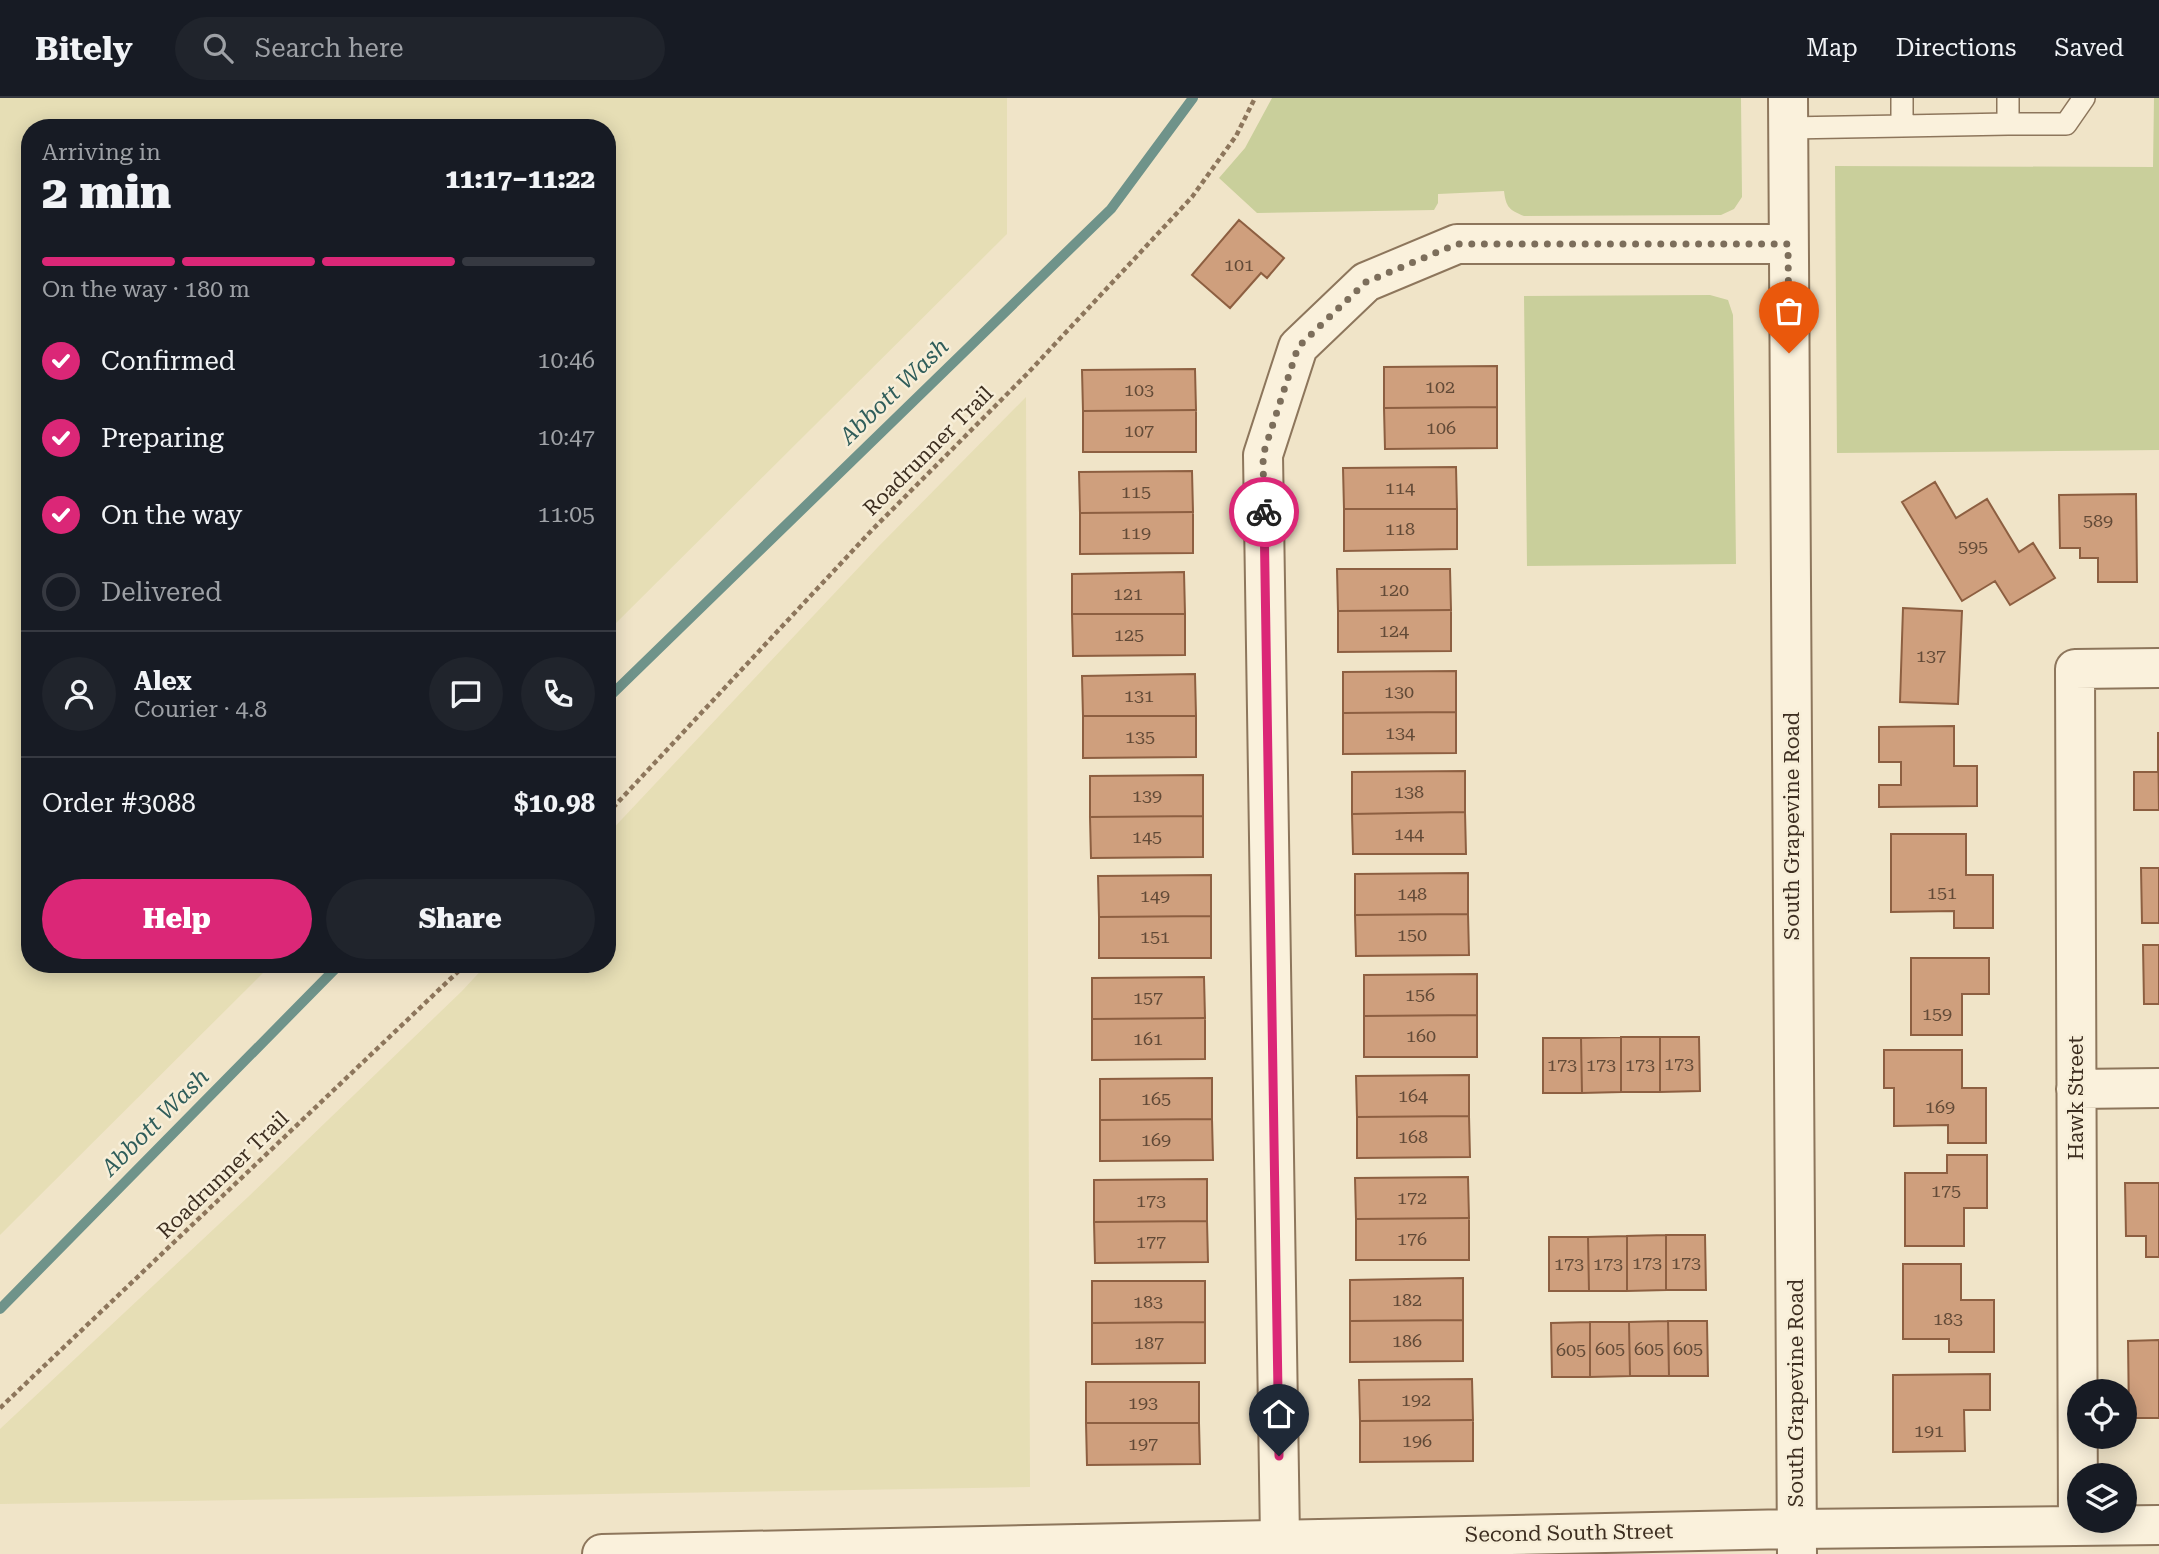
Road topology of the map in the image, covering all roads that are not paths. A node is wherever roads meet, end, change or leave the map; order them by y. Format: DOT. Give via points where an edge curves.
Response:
graph roads {
  1 [pos="1902,98"];
  2 [pos="2008,98"];
  3 [pos="2084,98"];
  4 [pos="1788,113"];
  5 [pos="2008,124"];
  6 [pos="1902,126"];
  7 [pos="1788,244"];
  8 [pos="2159,668"];
  9 [pos="2159,1088"];
  10 [pos="2076,1089"];
  11 [pos="2078,1463"];
  12 [pos="2137,1525"];
  13 [pos="2159,1525"];
  14 [pos="2067,1527"];
  15 [pos="1280,1539"];
  16 [pos="1797,1541"];
  17 [pos="1488,1544"];
  18 [pos="1020,1549"];
  19 [pos="661,1553"];
  20 [pos="602,1554"];
  1 -- 6 [label="lane"];
  2 -- 5 [label="lane"];
  3 -- 5 [label="lane" via="2066,124"];
  4 -- 6 [label="lane"];
  4 -- 7 [label="street, South Grapevine Road"];
  5 -- 6 [label="lane"];
  7 -- 15 [label="street" via="1457,244 1366,282 1298,347 1263,455"];
  7 -- 16 [label="street, South Grapevine Road"];
  8 -- 10 [label="street, Hawk Street" via="2075,669"];
  9 -- 10 [label="street"];
  10 -- 11 [label="street, Hawk Street"];
  12 -- 13 [label="street, Second South Street"];
  14 -- 16 [label="street, Second South Street"];
  15 -- 17 [label="street, Second South Street"];
  15 -- 18 [label="street, Second South Street"];
  16 -- 17 [label="street, Second South Street"];
  18 -- 19 [label="street, Second South Street"];
  19 -- 20 [label="street, Second South Street"];
}
